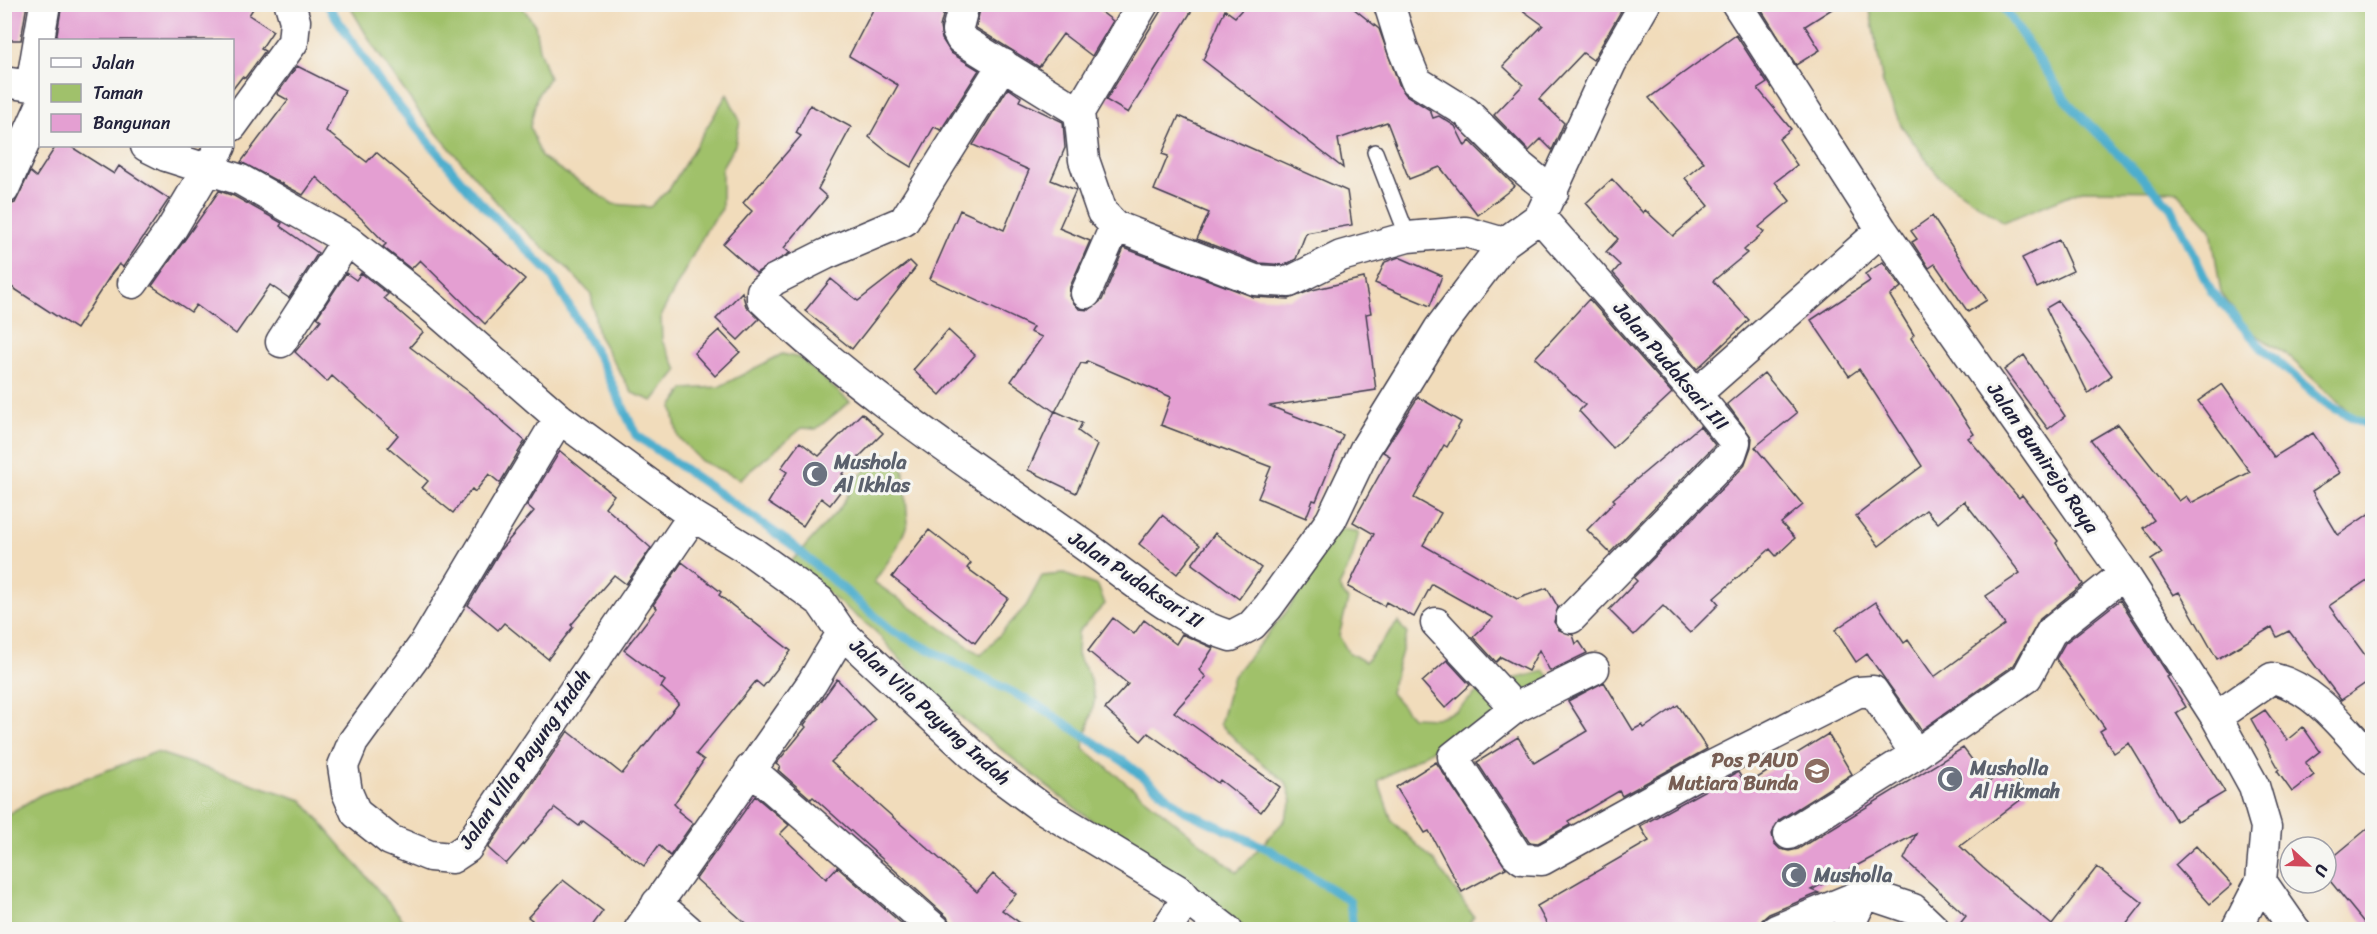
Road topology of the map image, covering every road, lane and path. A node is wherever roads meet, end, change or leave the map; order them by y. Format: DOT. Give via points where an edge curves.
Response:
graph roads {
  1 [pos="45,4"];
  2 [pos="290,4"];
  3 [pos="963,4"];
  4 [pos="1143,4"];
  5 [pos="1389,4"];
  6 [pos="1645,4"];
  7 [pos="1737,4"];
  8 [pos="1003,63"];
  9 [pos="29,92"];
  10 [pos="1079,112"];
  11 [pos="234,123"];
  12 [pos="148,147"];
  13 [pos="1375,152"];
  14 [pos="215,157"];
  15 [pos="4,189"];
  16 [pos="1546,205"];
  17 [pos="1115,226"];
  18 [pos="1882,230"];
  19 [pos="1407,237"];
  20 [pos="347,240"];
  21 [pos="1504,243"];
  22 [pos="133,283"];
  23 [pos="1086,293"];
  24 [pos="281,342"];
  25 [pos="1696,394"];
  26 [pos="560,418"];
  27 [pos="693,516"];
  28 [pos="2124,574"];
  29 [pos="1571,618"];
  30 [pos="1436,623"];
  31 [pos="842,633"];
  32 [pos="1594,669"];
  33 [pos="1515,708"];
  34 [pos="2216,717"];
  35 [pos="1916,754"];
  36 [pos="2373,759"];
  37 [pos="750,769"];
  38 [pos="1789,834"];
  39 [pos="2261,881"];
  40 [pos="1865,893"];
  41 [pos="1186,899"];
  42 [pos="657,903"];
  43 [pos="639,930"];
  44 [pos="688,930"];
  45 [pos="936,930"];
  46 [pos="1166,930"];
  47 [pos="1227,930"];
  48 [pos="1776,930"];
  49 [pos="1847,930"];
  50 [pos="1935,930"];
  51 [pos="2236,930"];
  52 [pos="2295,930"];
  1 -- 9 [label="street"];
  2 -- 11 [label="street" via="295,21 293,42"];
  3 -- 8 [label="street" via="957,31 960,39"];
  4 -- 10 [label="street"];
  5 -- 16 [label="street" via="1416,81 1466,112 1520,166"];
  6 -- 16 [label="street, Jalan Pudaksari II" via="1611,63"];
  7 -- 18 [label="street, Jalan Bumirejo Raya"];
  8 -- 10 [label="street"];
  8 -- 21 [label="street, Jalan Pudaksari II" via="904,222 774,280 762,291 762,299 829,361 1207,629 1231,636 1252,625 1268,607 1331,520 1365,449 1439,329"];
  9 -- 15 [label="street"];
  10 -- 17 [label="street" via="1084,160 1102,212"];
  12 -- 14 [label="street" via="166,156"];
  13 -- 19 [label="lane"];
  14 -- 20 [label="street" via="241,180"];
  14 -- 22 [label="street"];
  16 -- 21 [label="street, Jalan Pudaksari II"];
  16 -- 25 [label="street, Jalan Pudaksari III"];
  17 -- 19 [label="street" via="1255,280 1289,282 1341,256"];
  17 -- 23 [label="street"];
  18 -- 25 [label="street"];
  18 -- 28 [label="street, Jalan Bumirejo Raya"];
  19 -- 21 [label="street" via="1466,232"];
  20 -- 24 [label="street"];
  20 -- 26 [label="street"];
  25 -- 29 [label="street, Jalan Pudaksari III" via="1731,434 1735,442 1731,454"];
  26 -- 27 [label="street"];
  26 -- 27 [label="street, Jalan Villa Payung Indah" via="425,643 353,742 344,766 347,792 356,813 390,840 430,856 452,858 467,848"];
  27 -- 31 [label="street" via="820,601"];
  28 -- 34 [label="street, Jalan Bumirejo Raya"];
  28 -- 35 [label="street" via="2051,632 2027,677"];
  30 -- 33 [label="street"];
  31 -- 37 [label="street, Jalan Vila Payung Indah" via="812,683"];
  31 -- 41 [label="street, Jalan Vila Payung Indah" via="985,766 1042,808 1173,885"];
  32 -- 33 [label="street"];
  33 -- 35 [label="street" via="1453,757 1516,854 1535,861 1706,769 1868,689"];
  34 -- 36 [label="street" via="2272,678 2292,683 2323,706"];
  34 -- 39 [label="street, Jalan Bumirejo Raya" via="2254,786 2266,827"];
  35 -- 38 [label="street"];
  37 -- 42 [label="street, Jalan Vila Payung Indah"];
  37 -- 45 [label="street"];
  39 -- 51 [label="street"];
  39 -- 52 [label="street"];
  40 -- 48 [label="street"];
  40 -- 49 [label="street"];
  40 -- 50 [label="street" via="1913,909"];
  41 -- 46 [label="street"];
  41 -- 47 [label="street, Jalan Vila Payung Indah"];
  42 -- 43 [label="street, Jalan Vila Payung Indah"];
  42 -- 44 [label="street"];
}
